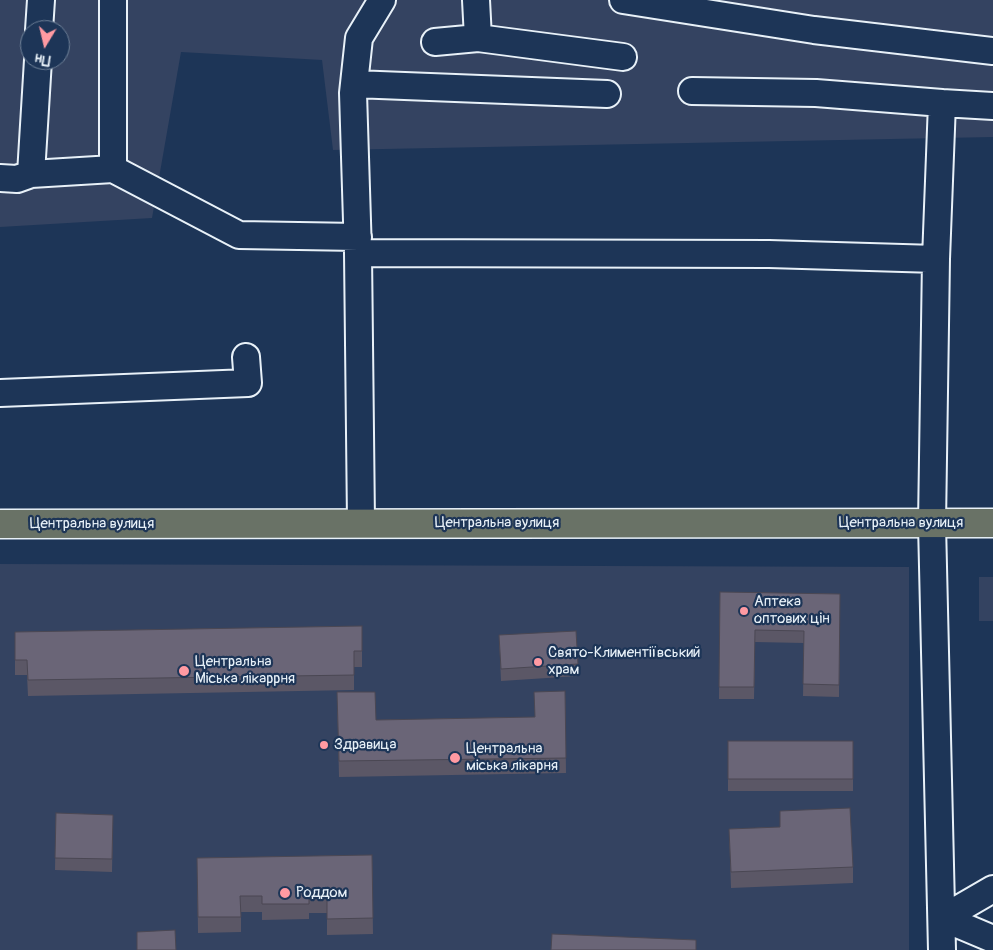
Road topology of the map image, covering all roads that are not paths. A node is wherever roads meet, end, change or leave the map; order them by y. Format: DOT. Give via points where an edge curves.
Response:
graph roads {
  1 [pos="41,0"];
  2 [pos="113,0"];
  3 [pos="382,0"];
  4 [pos="476,0"];
  5 [pos="623,0"];
  6 [pos="40,20"];
  7 [pos="478,38"];
  8 [pos="435,42"];
  9 [pos="993,52"];
  10 [pos="623,57"];
  11 [pos="37,70"];
  12 [pos="354,84"];
  13 [pos="692,91"];
  14 [pos="607,94"];
  15 [pos="942,103"];
  16 [pos="993,106"];
  17 [pos="113,169"];
  18 [pos="31,174"];
  19 [pos="0,178"];
  20 [pos="358,245"];
  21 [pos="936,259"];
  22 [pos="246,357"];
  23 [pos="0,393"];
  24 [pos="361,522"];
  25 [pos="993,523"];
  26 [pos="0,524"];
  27 [pos="932,524"];
  28 [pos="993,889"];
  29 [pos="943,918"];
  30 [pos="993,939"];
  31 [pos="942,950"];
  1 -- 6 [label="street"];
  2 -- 17 [label="street"];
  3 -- 12 [label="street" via="359,38"];
  4 -- 7 [label="street"];
  5 -- 9 [label="street" via="814,30"];
  7 -- 8 [label="street"];
  7 -- 10 [label="street"];
  11 -- 18 [label="street"];
  12 -- 14 [label="street"];
  12 -- 20 [label="street"];
  13 -- 15 [label="street" via="816,93"];
  15 -- 16 [label="street"];
  15 -- 21 [label="street"];
  17 -- 18 [label="street"];
  17 -- 20 [label="street" via="240,235"];
  18 -- 19 [label="street"];
  20 -- 21 [label="street"];
  20 -- 24 [label="street"];
  21 -- 27 [label="street"];
  22 -- 23 [label="street" via="248,383"];
  24 -- 26 [label="main road, Центральна вулиця"];
  24 -- 27 [label="main road, Центральна вулиця"];
  25 -- 27 [label="main road, Центральна вулиця"];
  27 -- 29 [label="street"];
  28 -- 29 [label="street"];
  29 -- 30 [label="street"];
  29 -- 31 [label="street"];
}
